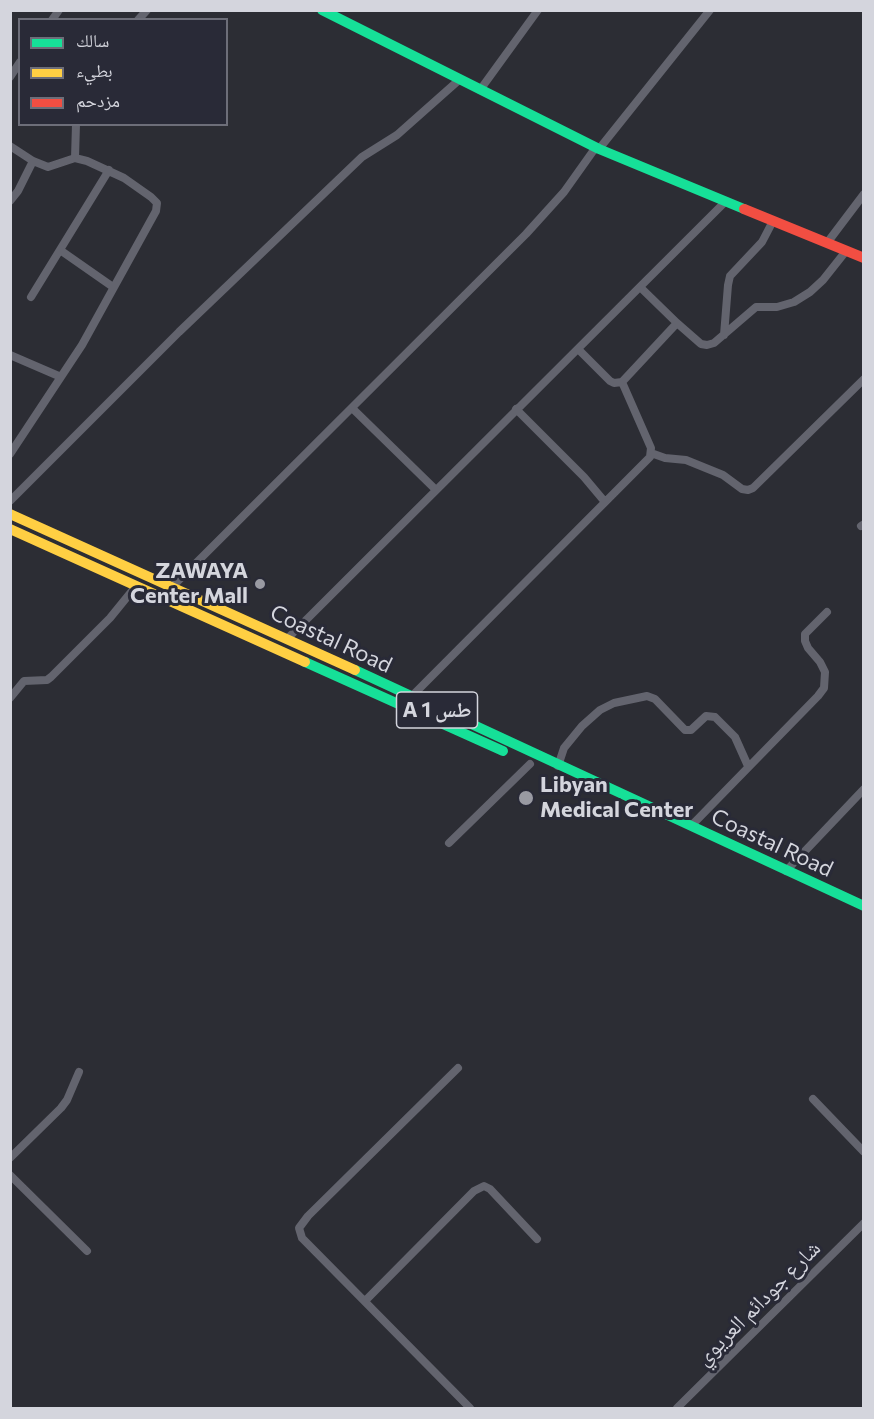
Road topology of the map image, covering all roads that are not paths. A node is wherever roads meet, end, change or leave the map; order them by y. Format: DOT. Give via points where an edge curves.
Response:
graph roads {
  1 [pos="322,10"];
  2 [pos="538,10"];
  3 [pos="710,10"];
  4 [pos="459,80"];
  5 [pos="480,90"];
  6 [pos="76,126"];
  7 [pos="10,146"];
  8 [pos="597,148"];
  9 [pos="75,158"];
  10 [pos="33,161"];
  11 [pos="109,170"];
  12 [pos="864,194"];
  13 [pos="10,201"];
  14 [pos="725,202"];
  15 [pos="773,221"];
  16 [pos="827,243"];
  17 [pos="60,250"];
  18 [pos="846,251"];
  19 [pos="864,258"];
  20 [pos="113,287"];
  21 [pos="640,287"];
  22 [pos="31,297"];
  23 [pos="677,323"];
  24 [pos="724,335"];
  25 [pos="578,349"];
  26 [pos="10,355"];
  27 [pos="61,377"];
  28 [pos="864,379"];
  29 [pos="622,382"];
  30 [pos="352,408"];
  31 [pos="516,409"];
  32 [pos="651,453"];
  33 [pos="10,454"];
  34 [pos="436,490"];
  35 [pos="10,501"];
  36 [pos="605,502"];
  37 [pos="10,514"];
  38 [pos="10,529"];
  39 [pos="136,586"];
  40 [pos="171,588"];
  41 [pos="827,612"];
  42 [pos="287,639"];
  43 [pos="10,698"];
  44 [pos="411,698"];
  45 [pos="519,759"];
  46 [pos="558,766"];
  47 [pos="748,766"];
  48 [pos="864,789"];
  49 [pos="690,827"];
  50 [pos="449,843"];
  51 [pos="786,871"];
  52 [pos="864,906"];
  53 [pos="864,917"];
  54 [pos="458,1068"];
  55 [pos="79,1072"];
  56 [pos="813,1099"];
  57 [pos="864,1152"];
  58 [pos="10,1158"];
  59 [pos="10,1175"];
  60 [pos="864,1223"];
  61 [pos="537,1239"];
  62 [pos="87,1251"];
  63 [pos="364,1301"];
  64 [pos="470,1408"];
  65 [pos="677,1408"];
  1 -- 4 [label="main road"];
  2 -- 5 [label="street"];
  3 -- 8 [label="street"];
  4 -- 5 [label="main road"];
  4 -- 35 [label="street" via="397,135 362,157"];
  5 -- 8 [label="main road"];
  6 -- 9 [label="street"];
  7 -- 10 [label="street"];
  8 -- 14 [label="main road"];
  8 -- 30 [label="street" via="525,234"];
  9 -- 10 [label="street" via="50,167"];
  9 -- 11 [label="street"];
  10 -- 13 [label="street"];
  11 -- 17 [label="street"];
  11 -- 20 [label="street" via="157,203"];
  12 -- 16 [label="street"];
  14 -- 15 [label="main road"];
  14 -- 21 [label="street"];
  15 -- 16 [label="main road"];
  15 -- 24 [label="street" via="762,243 730,276"];
  16 -- 18 [label="main road"];
  17 -- 20 [label="street"];
  17 -- 22 [label="street"];
  18 -- 19 [label="main road"];
  18 -- 24 [label="street" via="810,292 777,307 756,307"];
  20 -- 27 [label="street"];
  21 -- 23 [label="street"];
  21 -- 25 [label="street"];
  23 -- 24 [label="street" via="701,344 707,345"];
  23 -- 29 [label="street"];
  25 -- 29 [label="street" via="610,381"];
  25 -- 31 [label="street"];
  26 -- 27 [label="street"];
  27 -- 33 [label="street"];
  28 -- 32 [label="street" via="748,490 686,460"];
  29 -- 32 [label="street"];
  30 -- 34 [label="street"];
  30 -- 40 [label="street"];
  31 -- 34 [label="street"];
  31 -- 36 [label="street"];
  32 -- 36 [label="street"];
  34 -- 42 [label="street"];
  36 -- 44 [label="street"];
  37 -- 40 [label="main road, Coastal Road / A 1 طس"];
  38 -- 39 [label="main road, Coastal Road / A 1 طس"];
  39 -- 43 [label="street" via="51,677 24,681"];
  39 -- 45 [label="main road, Coastal Road / A 1 طس"];
  40 -- 42 [label="main road, Coastal Road / A 1 طس"];
  41 -- 47 [label="street" via="806,634 805,641 825,672 824,688"];
  42 -- 44 [label="main road, Coastal Road / A 1 طس"];
  44 -- 46 [label="main road, Coastal Road / A 1 طس"];
  45 -- 50 [label="street"];
  45 -- 53 [label="main road, Coastal Road / A 1 طس"];
  46 -- 47 [label="street" via="564,747 600,710 647,696 655,699 685,730 706,716 716,717 735,737"];
  46 -- 49 [label="main road, Coastal Road / A 1 طس"];
  47 -- 49 [label="street"];
  48 -- 51 [label="street"];
  49 -- 51 [label="main road, Coastal Road / A 1 طس"];
  51 -- 52 [label="main road, Coastal Road / A 1 طس"];
  54 -- 63 [label="street" via="299,1228 302,1238"];
  55 -- 58 [label="street" via="61,1108"];
  56 -- 57 [label="street"];
  59 -- 62 [label="street"];
  60 -- 65 [label="street, شارع جودائم العريوي"];
  61 -- 63 [label="street" via="484,1186 474,1191"];
  63 -- 64 [label="street"];
}
